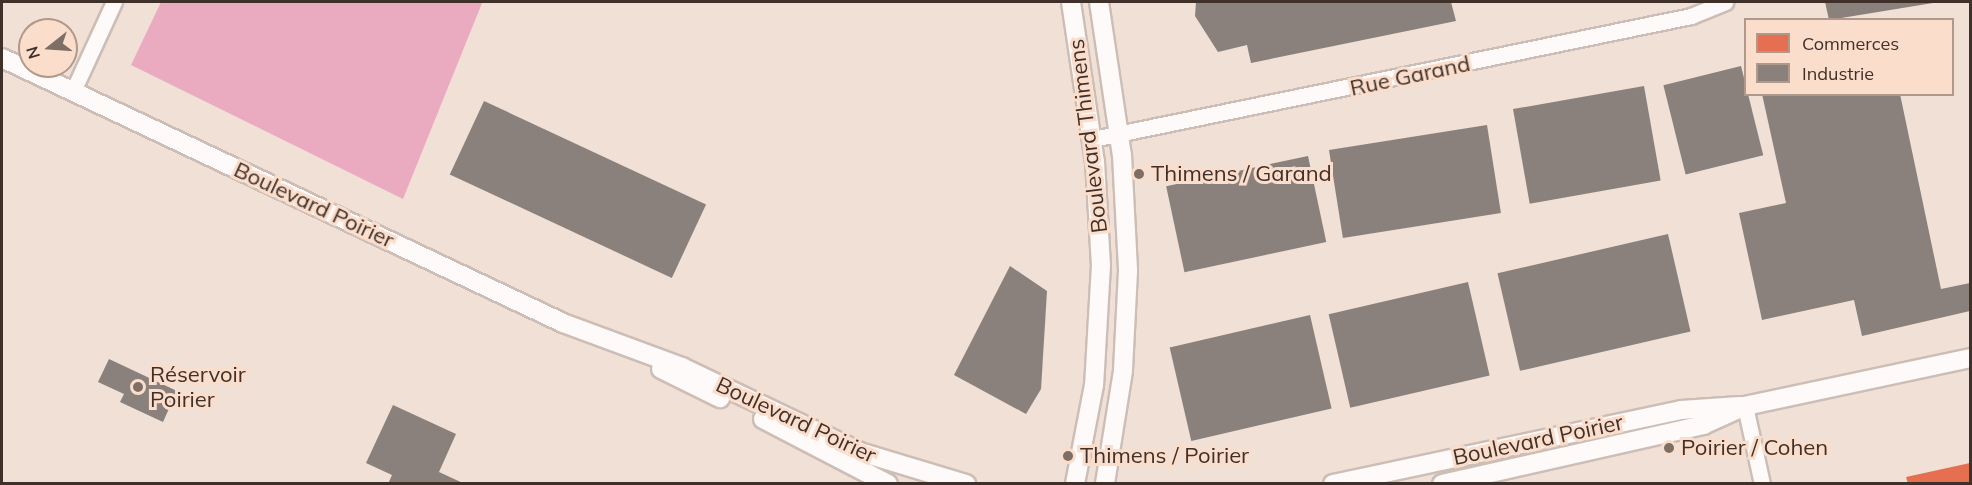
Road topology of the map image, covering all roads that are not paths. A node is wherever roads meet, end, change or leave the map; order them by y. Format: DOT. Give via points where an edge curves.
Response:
graph roads {
  1 [pos="114,2"];
  2 [pos="1071,2"];
  3 [pos="1099,2"];
  4 [pos="1725,2"];
  5 [pos="2,58"];
  6 [pos="73,91"];
  7 [pos="1120,136"];
  8 [pos="1093,139"];
  9 [pos="628,350"];
  10 [pos="1971,358"];
  11 [pos="1744,406"];
  12 [pos="888,483"];
  13 [pos="966,483"];
  14 [pos="1075,483"];
  15 [pos="1105,483"];
  16 [pos="1333,483"];
  17 [pos="1442,483"];
  18 [pos="1762,483"];
  1 -- 6 [label="street"];
  2 -- 8 [label="street, Boulevard Thimens"];
  3 -- 7 [label="street, Boulevard Thimens"];
  4 -- 7 [label="street, Rue Garand" via="1691,16"];
  5 -- 6 [label="street, Boulevard Poirier"];
  6 -- 9 [label="street, Boulevard Poirier"];
  7 -- 8 [label="street, Rue Garand"];
  7 -- 15 [label="street, Boulevard Thimens" via="1127,321"];
  8 -- 14 [label="street, Boulevard Thimens" via="1100,317 1091,410"];
  9 -- 12 [label="street, Boulevard Poirier"];
  9 -- 13 [label="street, Boulevard Poirier" via="682,367 860,452"];
  10 -- 11 [label="street, Boulevard Poirier"];
  11 -- 16 [label="street, Boulevard Poirier" via="1681,410"];
  11 -- 17 [label="street, Boulevard Poirier" via="1703,425"];
  11 -- 18 [label="street"];
}
